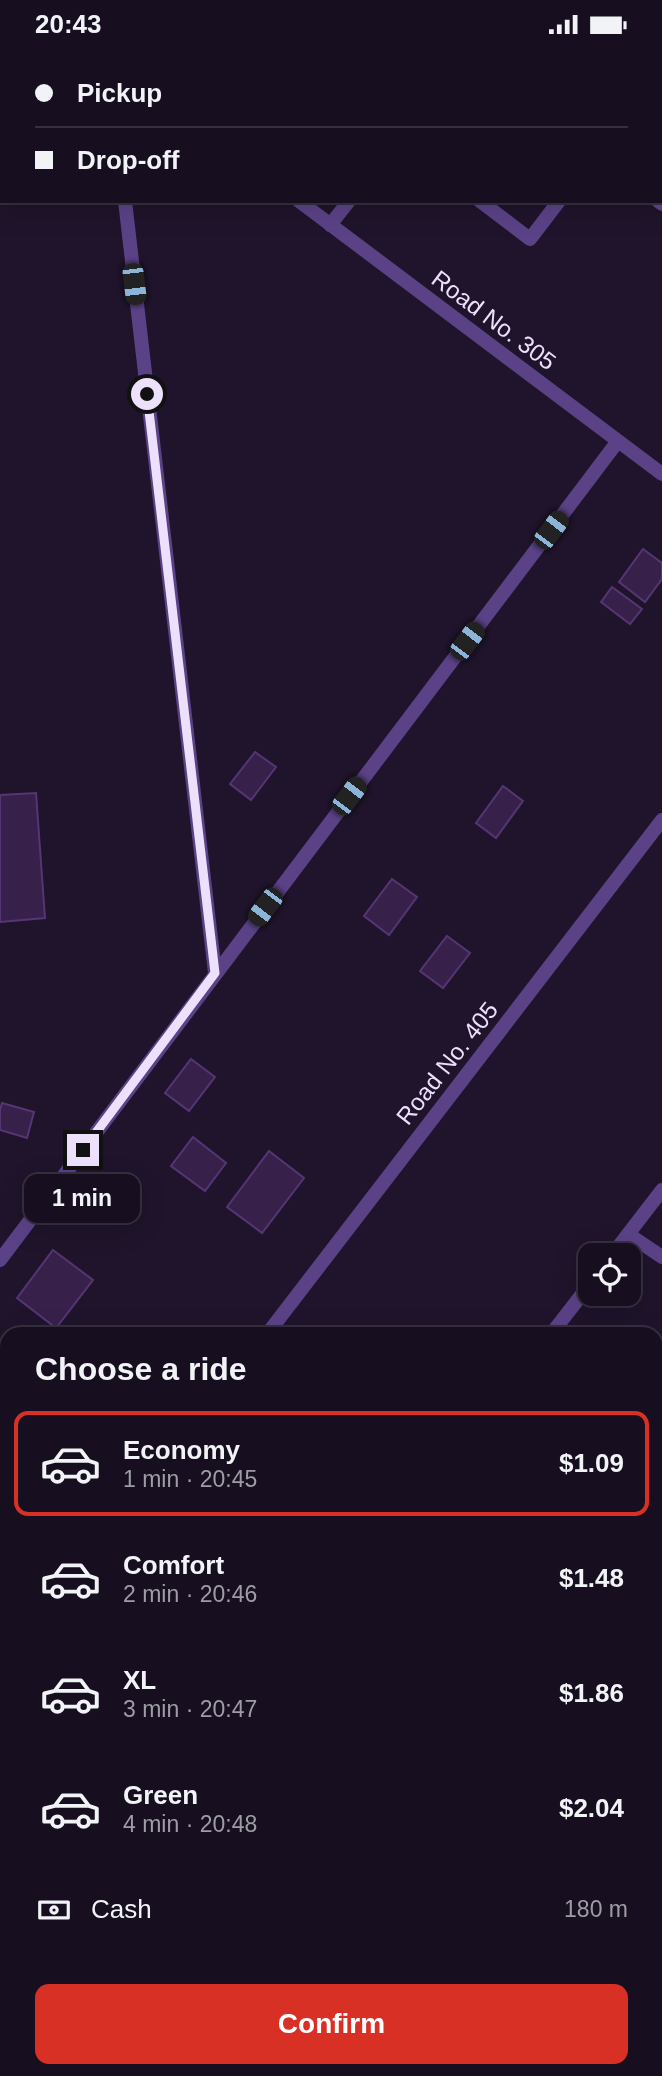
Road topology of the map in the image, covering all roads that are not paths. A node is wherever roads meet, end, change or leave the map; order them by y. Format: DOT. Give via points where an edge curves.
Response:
graph roads {
  1 [pos="125,203"];
  2 [pos="302,203"];
  3 [pos="347,203"];
  4 [pos="483,203"];
  5 [pos="557,203"];
  6 [pos="330,225"];
  7 [pos="618,441"];
  8 [pos="662,474"];
  9 [pos="662,820"];
  10 [pos="215,973"];
  11 [pos="662,1190"];
  12 [pos="628,1234"];
  13 [pos="621,1243"];
  14 [pos="662,1257"];
  15 [pos="0,1260"];
  16 [pos="578,1299"];
  17 [pos="273,1327"];
  18 [pos="557,1327"];
  1 -- 10 [label="street"];
  2 -- 6 [label="street, Road No. 305"];
  3 -- 6 [label="street"];
  4 -- 5 [label="street" via="530,239"];
  6 -- 7 [label="street, Road No. 305"];
  7 -- 8 [label="street, Road No. 305"];
  7 -- 10 [label="street"];
  9 -- 17 [label="street, Road No. 405"];
  10 -- 15 [label="street"];
  11 -- 12 [label="street"];
  12 -- 13 [label="street"];
  12 -- 14 [label="street"];
  16 -- 18 [label="street"];
}
